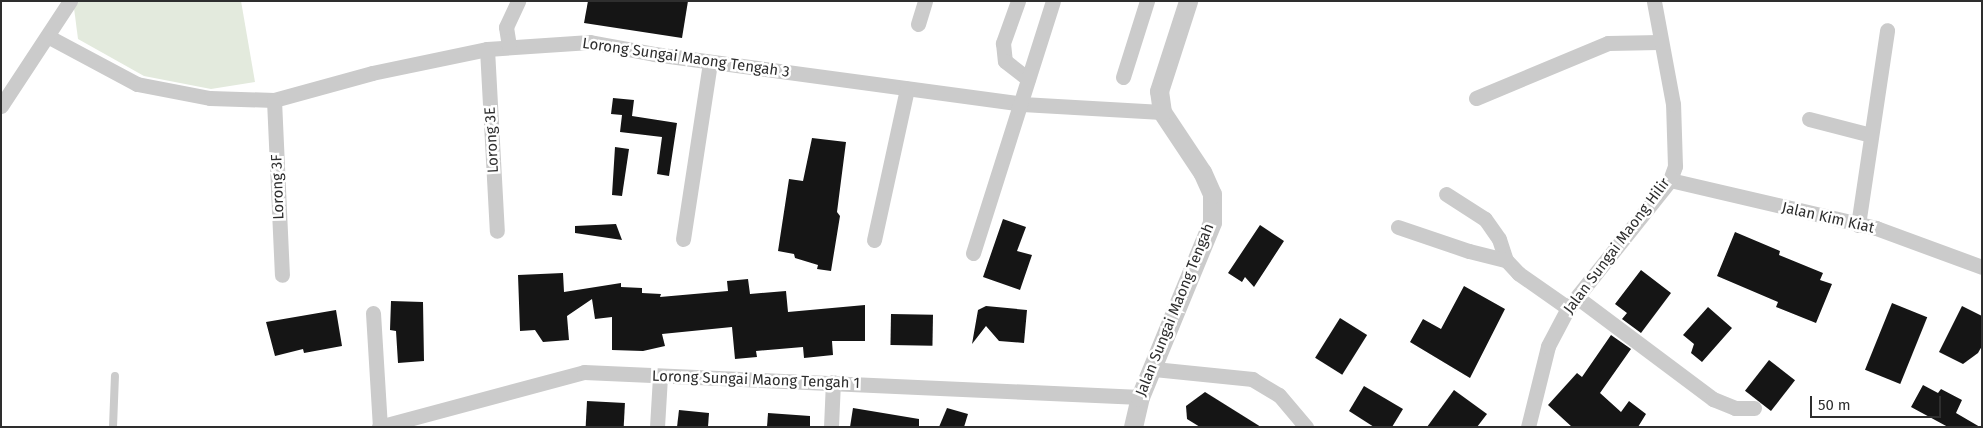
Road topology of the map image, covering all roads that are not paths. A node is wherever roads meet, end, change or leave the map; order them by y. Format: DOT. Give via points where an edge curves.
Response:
graph roads {
  1 [pos="70,1"];
  2 [pos="518,1"];
  3 [pos="925,1"];
  4 [pos="1018,1"];
  5 [pos="1053,1"];
  6 [pos="1147,1"];
  7 [pos="1188,1"];
  8 [pos="1654,1"];
  9 [pos="918,24"];
  10 [pos="1888,30"];
  11 [pos="49,37"];
  12 [pos="1659,42"];
  13 [pos="509,46"];
  14 [pos="487,49"];
  15 [pos="710,62"];
  16 [pos="1122,77"];
  17 [pos="1028,79"];
  18 [pos="908,89"];
  19 [pos="1476,98"];
  20 [pos="274,100"];
  21 [pos="1022,104"];
  22 [pos="1,106"];
  23 [pos="1162,112"];
  24 [pos="1809,119"];
  25 [pos="1871,135"];
  26 [pos="1670,180"];
  27 [pos="1446,194"];
  28 [pos="1858,225"];
  29 [pos="1398,227"];
  30 [pos="497,231"];
  31 [pos="683,239"];
  32 [pos="874,240"];
  33 [pos="973,253"];
  34 [pos="1506,260"];
  35 [pos="1982,267"];
  36 [pos="282,275"];
  37 [pos="1573,303"];
  38 [pos="373,313"];
  39 [pos="1154,368"];
  40 [pos="115,376"];
  41 [pos="660,378"];
  42 [pos="833,382"];
  43 [pos="1140,397"];
  44 [pos="1754,408"];
  45 [pos="113,427"];
  46 [pos="380,427"];
  47 [pos="657,427"];
  48 [pos="831,427"];
  49 [pos="1133,427"];
  50 [pos="1306,427"];
  51 [pos="1528,427"];
  1 -- 11 [label="street"];
  2 -- 13 [label="street" via="506,28"];
  3 -- 9 [label="street"];
  4 -- 17 [label="street" via="1003,43 1005,61"];
  5 -- 17 [label="street"];
  6 -- 16 [label="street"];
  7 -- 23 [label="street, Jalan Sungai Maong Tengah" via="1159,91"];
  8 -- 12 [label="street, Jalan Sungai Maong Hilir"];
  10 -- 25 [label="street"];
  11 -- 20 [label="street, Lorong Sungai Maong Tengah 3" via="137,84 210,98"];
  11 -- 22 [label="street"];
  12 -- 19 [label="street" via="1608,43"];
  12 -- 26 [label="street, Jalan Sungai Maong Hilir" via="1673,104 1675,166"];
  13 -- 14 [label="street, Lorong Sungai Maong Tengah 3"];
  13 -- 15 [label="street, Lorong Sungai Maong Tengah 3" via="590,42"];
  14 -- 20 [label="street, Lorong Sungai Maong Tengah 3" via="372,73"];
  14 -- 30 [label="street, Lorong 3E"];
  15 -- 18 [label="street, Lorong Sungai Maong Tengah 3"];
  15 -- 31 [label="street"];
  17 -- 21 [label="street"];
  18 -- 21 [label="street, Lorong Sungai Maong Tengah 3"];
  18 -- 32 [label="street"];
  20 -- 36 [label="street, Lorong 3F"];
  21 -- 23 [label="street, Lorong Sungai Maong Tengah 3"];
  21 -- 33 [label="street"];
  23 -- 39 [label="street, Jalan Sungai Maong Tengah" via="1202,172 1212,194 1212,222"];
  24 -- 25 [label="street"];
  25 -- 28 [label="street"];
  26 -- 28 [label="street, Jalan Kim Kiat"];
  26 -- 37 [label="street, Jalan Sungai Maong Hilir"];
  27 -- 34 [label="street" via="1485,220 1499,239"];
  28 -- 35 [label="street, Jalan Kim Kiat" via="1876,228"];
  29 -- 34 [label="street" via="1468,252"];
  34 -- 37 [label="street" via="1518,273"];
  37 -- 44 [label="street" via="1713,399 1735,408"];
  37 -- 51 [label="street, Jalan Sungai Maong Hilir" via="1548,346"];
  38 -- 46 [label="street"];
  39 -- 43 [label="street, Jalan Sungai Maong Tengah"];
  39 -- 50 [label="street" via="1252,379 1279,395"];
  40 -- 45 [label="lane"];
  41 -- 42 [label="street, Lorong Sungai Maong Tengah 1"];
  41 -- 46 [label="street, Lorong Sungai Maong Tengah 1" via="584,372"];
  41 -- 47 [label="street"];
  42 -- 43 [label="street, Lorong Sungai Maong Tengah 1"];
  42 -- 48 [label="street"];
  43 -- 49 [label="street, Jalan Sungai Maong Tengah"];
}
